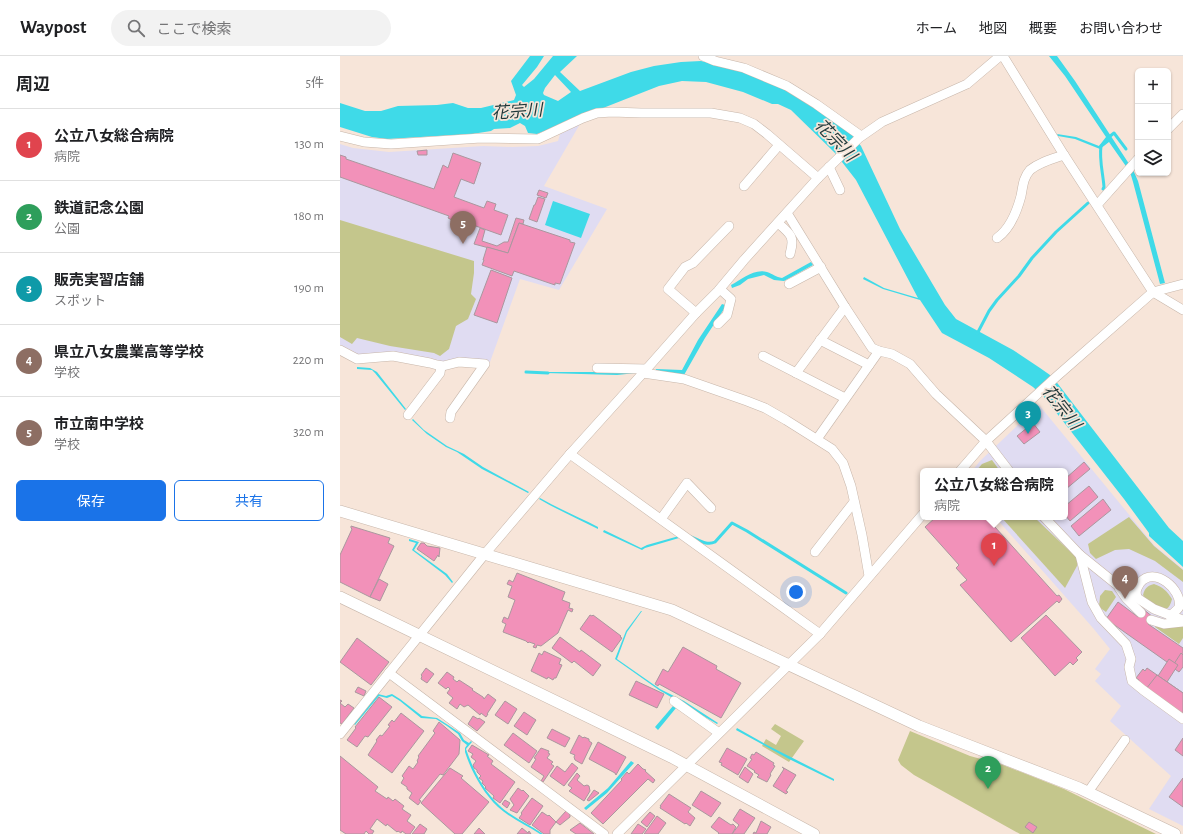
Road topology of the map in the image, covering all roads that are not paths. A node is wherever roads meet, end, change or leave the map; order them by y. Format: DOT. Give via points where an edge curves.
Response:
graph roads {
  1 [pos="703,56"];
  2 [pos="1002,56"];
  3 [pos="1183,114"];
  4 [pos="1171,126"];
  5 [pos="340,136"];
  6 [pos="860,137"];
  7 [pos="779,145"];
  8 [pos="1064,155"];
  9 [pos="1132,165"];
  10 [pos="829,167"];
  11 [pos="818,178"];
  12 [pos="744,186"];
  13 [pos="840,190"];
  14 [pos="1097,205"];
  15 [pos="787,213"];
  16 [pos="778,223"];
  17 [pos="729,226"];
  18 [pos="997,238"];
  19 [pos="790,254"];
  20 [pos="821,267"];
  21 [pos="789,284"];
  22 [pos="1183,284"];
  23 [pos="720,289"];
  24 [pos="1153,292"];
  25 [pos="845,307"];
  26 [pos="1183,310"];
  27 [pos="696,313"];
  28 [pos="718,324"];
  29 [pos="820,340"];
  30 [pos="340,350"];
  31 [pos="878,352"];
  32 [pos="763,356"];
  33 [pos="869,365"];
  34 [pos="441,366"];
  35 [pos="597,368"];
  36 [pos="645,371"];
  37 [pos="796,373"];
  38 [pos="845,398"];
  39 [pos="408,415"];
  40 [pos="450,418"];
  41 [pos="817,438"];
  42 [pos="986,441"];
  43 [pos="570,454"];
  44 [pos="963,468"];
  45 [pos="1007,468"];
  46 [pos="854,502"];
  47 [pos="711,508"];
  48 [pos="340,511"];
  49 [pos="920,517"];
  50 [pos="661,519"];
  51 [pos="1047,520"];
  52 [pos="815,552"];
  53 [pos="484,555"];
  54 [pos="1080,555"];
  55 [pos="869,576"];
  56 [pos="1116,584"];
  57 [pos="340,597"];
  58 [pos="1137,598"];
  59 [pos="1141,613"];
  60 [pos="1170,616"];
  61 [pos="1151,620"];
  62 [pos="1183,621"];
  63 [pos="420,634"];
  64 [pos="820,634"];
  65 [pos="789,664"];
  66 [pos="389,673"];
  67 [pos="674,701"];
  68 [pos="1183,719"];
  69 [pos="719,733"];
  70 [pos="340,734"];
  71 [pos="1125,740"];
  72 [pos="687,765"];
  73 [pos="1088,792"];
  74 [pos="604,834"];
  75 [pos="617,834"];
  76 [pos="814,834"];
  77 [pos="1175,834"];
  1 -- 6 [label="street" via="744,68 787,86"];
  2 -- 6 [label="street" via="967,84 882,122"];
  2 -- 8 [label="street"];
  3 -- 4 [label="street"];
  5 -- 7 [label="street" via="364,142 391,144 481,138 538,138 597,113 691,112 740,118 754,124"];
  6 -- 10 [label="street"];
  7 -- 11 [label="street"];
  7 -- 12 [label="street"];
  8 -- 14 [label="street"];
  8 -- 18 [label="street" via="1042,162 1024,178 1012,220 1004,234"];
  9 -- 14 [label="street"];
  10 -- 11 [label="street"];
  10 -- 13 [label="street"];
  11 -- 15 [label="street"];
  14 -- 24 [label="street"];
  15 -- 16 [label="street"];
  15 -- 20 [label="street"];
  16 -- 19 [label="street" via="790,234 794,242"];
  16 -- 23 [label="street"];
  17 -- 27 [label="street" via="693,263 684,267 668,290"];
  20 -- 21 [label="street"];
  20 -- 25 [label="street"];
  22 -- 24 [label="street"];
  23 -- 27 [label="street"];
  23 -- 28 [label="street" via="731,298 727,315"];
  24 -- 26 [label="street"];
  24 -- 42 [label="street"];
  25 -- 29 [label="street"];
  25 -- 31 [label="street" via="872,348"];
  27 -- 36 [label="street"];
  29 -- 33 [label="street"];
  29 -- 37 [label="street"];
  30 -- 34 [label="street" via="357,359 393,356"];
  31 -- 33 [label="street"];
  31 -- 42 [label="street" via="892,354 910,364 936,394"];
  32 -- 37 [label="street"];
  33 -- 38 [label="street"];
  34 -- 39 [label="street" via="440,373"];
  34 -- 40 [label="street" via="459,362 485,364 451,412"];
  35 -- 36 [label="street"];
  36 -- 41 [label="street" via="684,379 765,408"];
  36 -- 43 [label="street"];
  37 -- 38 [label="street"];
  38 -- 41 [label="street"];
  41 -- 46 [label="street" via="832,449 843,463"];
  42 -- 44 [label="street"];
  42 -- 45 [label="street"];
  43 -- 50 [label="street"];
  43 -- 53 [label="street"];
  46 -- 52 [label="street"];
  46 -- 55 [label="street"];
  47 -- 50 [label="street" via="688,483"];
  48 -- 53 [label="street"];
  49 -- 55 [label="street"];
  50 -- 64 [label="street"];
  51 -- 54 [label="street"];
  53 -- 63 [label="street"];
  53 -- 65 [label="street" via="672,610"];
  54 -- 56 [label="street"];
  54 -- 68 [label="street" via="1092,602 1101,618 1126,644 1132,659 1129,667 1132,681"];
  55 -- 64 [label="street"];
  56 -- 58 [label="street"];
  56 -- 59 [label="street"];
  57 -- 63 [label="street"];
  58 -- 60 [label="street"];
  58 -- 60 [label="street" via="1137,588 1149,576 1167,581 1175,588 1181,599 1179,608"];
  60 -- 62 [label="street"];
  61 -- 62 [label="street" via="1164,624"];
  63 -- 66 [label="street"];
  63 -- 72 [label="street"];
  64 -- 65 [label="street"];
  65 -- 69 [label="street"];
  65 -- 73 [label="street" via="919,726"];
  66 -- 70 [label="street"];
  66 -- 74 [label="street"];
  67 -- 69 [label="street"];
  69 -- 72 [label="street"];
  71 -- 73 [label="street"];
  72 -- 75 [label="street"];
  72 -- 76 [label="street"];
  73 -- 77 [label="street"];
}
